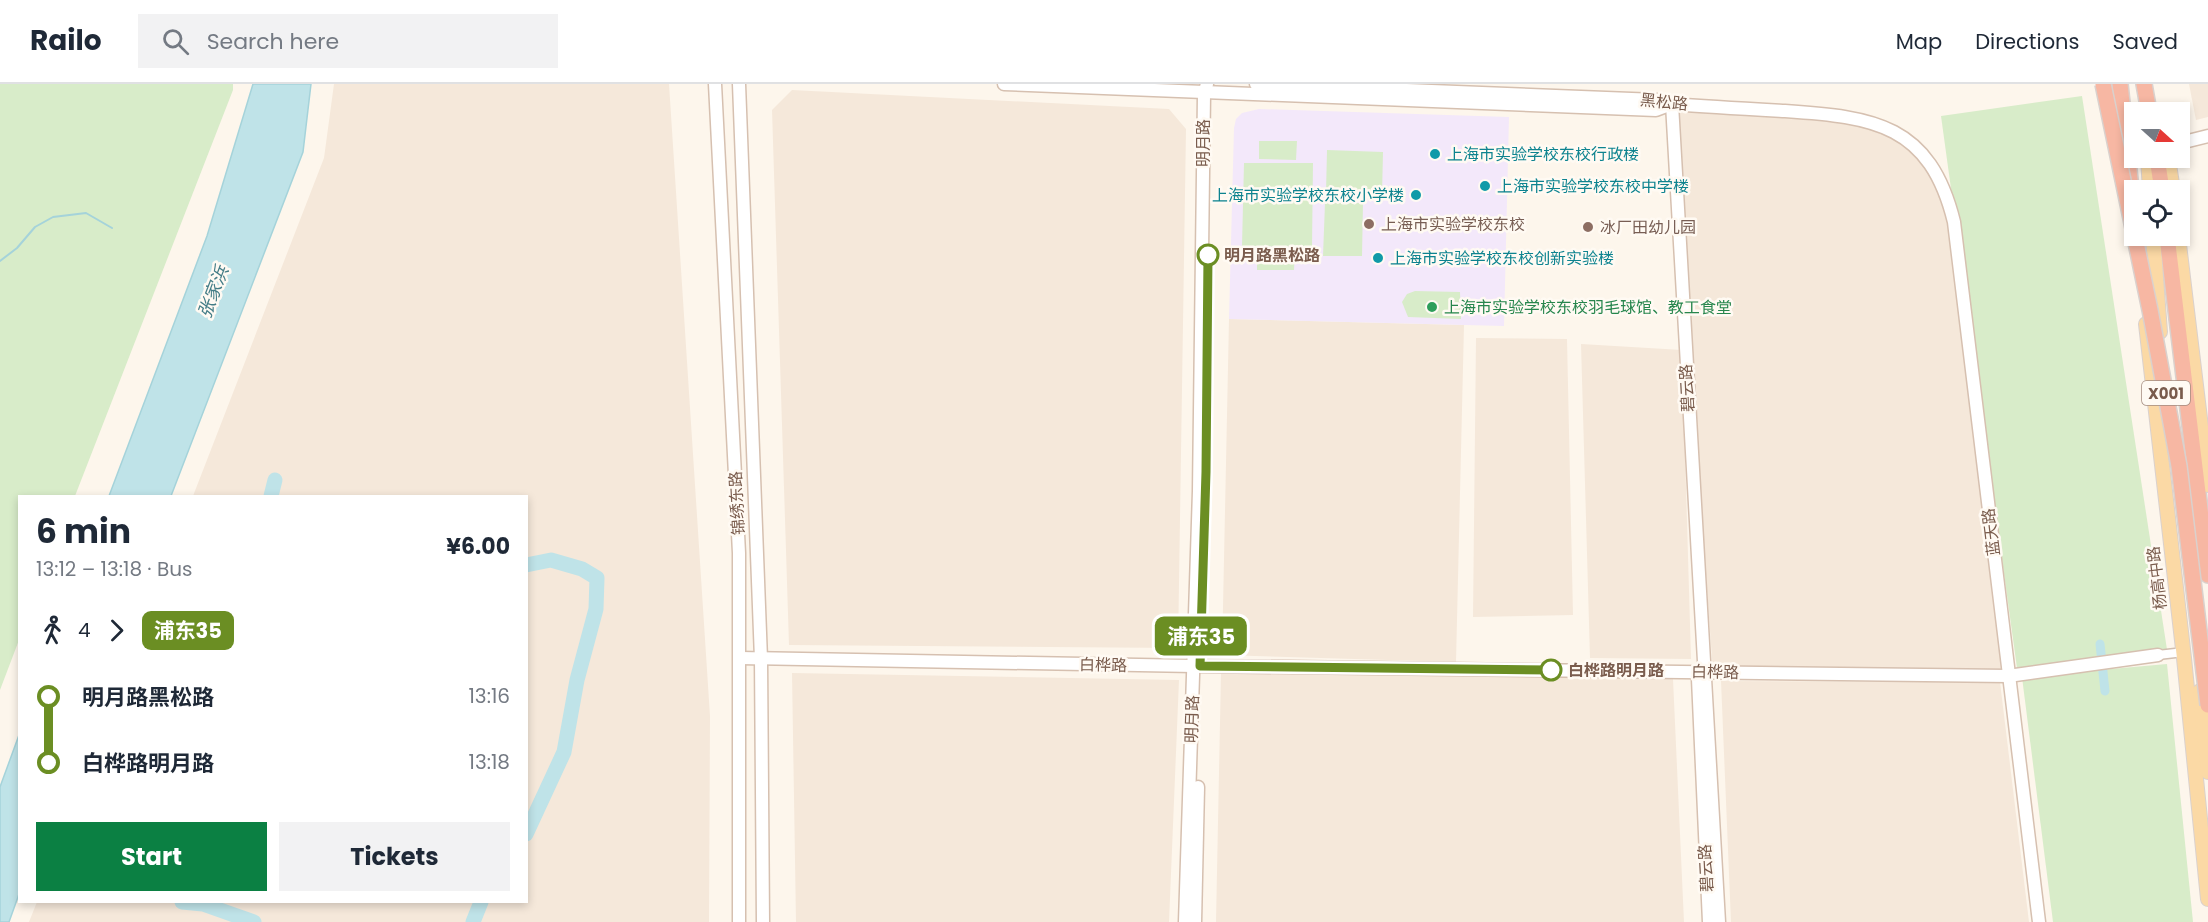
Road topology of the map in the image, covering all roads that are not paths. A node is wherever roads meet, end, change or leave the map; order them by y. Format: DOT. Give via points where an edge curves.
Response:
graph roads {
  1 [pos="715,84"];
  2 [pos="739,84"];
  3 [pos="1004,84"];
  4 [pos="1256,84"];
  5 [pos="2102,84"];
  6 [pos="2120,84"];
  7 [pos="2144,84"];
  8 [pos="1207,89"];
  9 [pos="2146,102"];
  10 [pos="2151,102"];
  11 [pos="1672,104"];
  12 [pos="2208,136"];
  13 [pos="2190,140"];
  14 [pos="1919,151"];
  15 [pos="2129,180"];
  16 [pos="2130,180"];
  17 [pos="2137,246"];
  18 [pos="2154,246"];
  19 [pos="2168,246"];
  20 [pos="2179,246"];
  21 [pos="2208,485"];
  22 [pos="2208,575"];
  23 [pos="2196,649"];
  24 [pos="2158,655"];
  25 [pos="741,658"];
  26 [pos="761,659"];
  27 [pos="1197,666"];
  28 [pos="1703,672"];
  29 [pos="2008,676"];
  30 [pos="2208,705"];
  31 [pos="2208,772"];
  32 [pos="2208,899"];
  33 [pos="739,922"];
  34 [pos="763,922"];
  35 [pos="1185,922"];
  36 [pos="1195,922"];
  37 [pos="1709,922"];
  38 [pos="1719,922"];
  39 [pos="2039,922"];
  1 -- 25 [label="street, 锦绣东路"];
  2 -- 26 [label="street, 锦绣东路"];
  3 -- 8 [label="street"];
  4 -- 11 [label="street, 黑松路" via="1657,100"];
  5 -- 15 [label="main road, X001"];
  5 -- 30 [label="highway, X001, bridge" via="2179,466"];
  6 -- 16 [label="highway"];
  7 -- 9 [label="highway"];
  7 -- 10 [label="main road"];
  8 -- 11 [label="street" via="1656,110"];
  8 -- 27 [label="street, 明月路" via="1206,472"];
  11 -- 14 [label="street, 黑松路" via="1846,115 1875,122"];
  11 -- 28 [label="street, 碧云路"];
  12 -- 13 [label="street"];
  14 -- 29 [label="street, 蓝天路" via="1936,172 1954,222"];
  17 -- 23 [label="main road, 杨高中路 / X001"];
  18 -- 23 [label="main road, 杨高中路" via="2166,419"];
  19 -- 22 [label="highway, X001"];
  20 -- 21 [label="main road, X001"];
  23 -- 24 [label="street, 白桦路"];
  23 -- 31 [label="main road, 杨高中路"];
  23 -- 32 [label="main road, 杨高中路 / X001"];
  24 -- 29 [label="street, 白桦路"];
  25 -- 26 [label="street, 白桦路"];
  25 -- 33 [label="street, 锦绣东路"];
  26 -- 27 [label="street, 白桦路"];
  26 -- 34 [label="street, 锦绣东路"];
  27 -- 28 [label="street, 白桦路"];
  27 -- 35 [label="street, 明月路"];
  27 -- 36 [label="street, 明月路"];
  28 -- 29 [label="street, 白桦路"];
  28 -- 37 [label="street, 碧云路" via="1698,679"];
  28 -- 38 [label="street, 碧云路" via="1707,679"];
  29 -- 39 [label="street, 蓝天路"];
}
